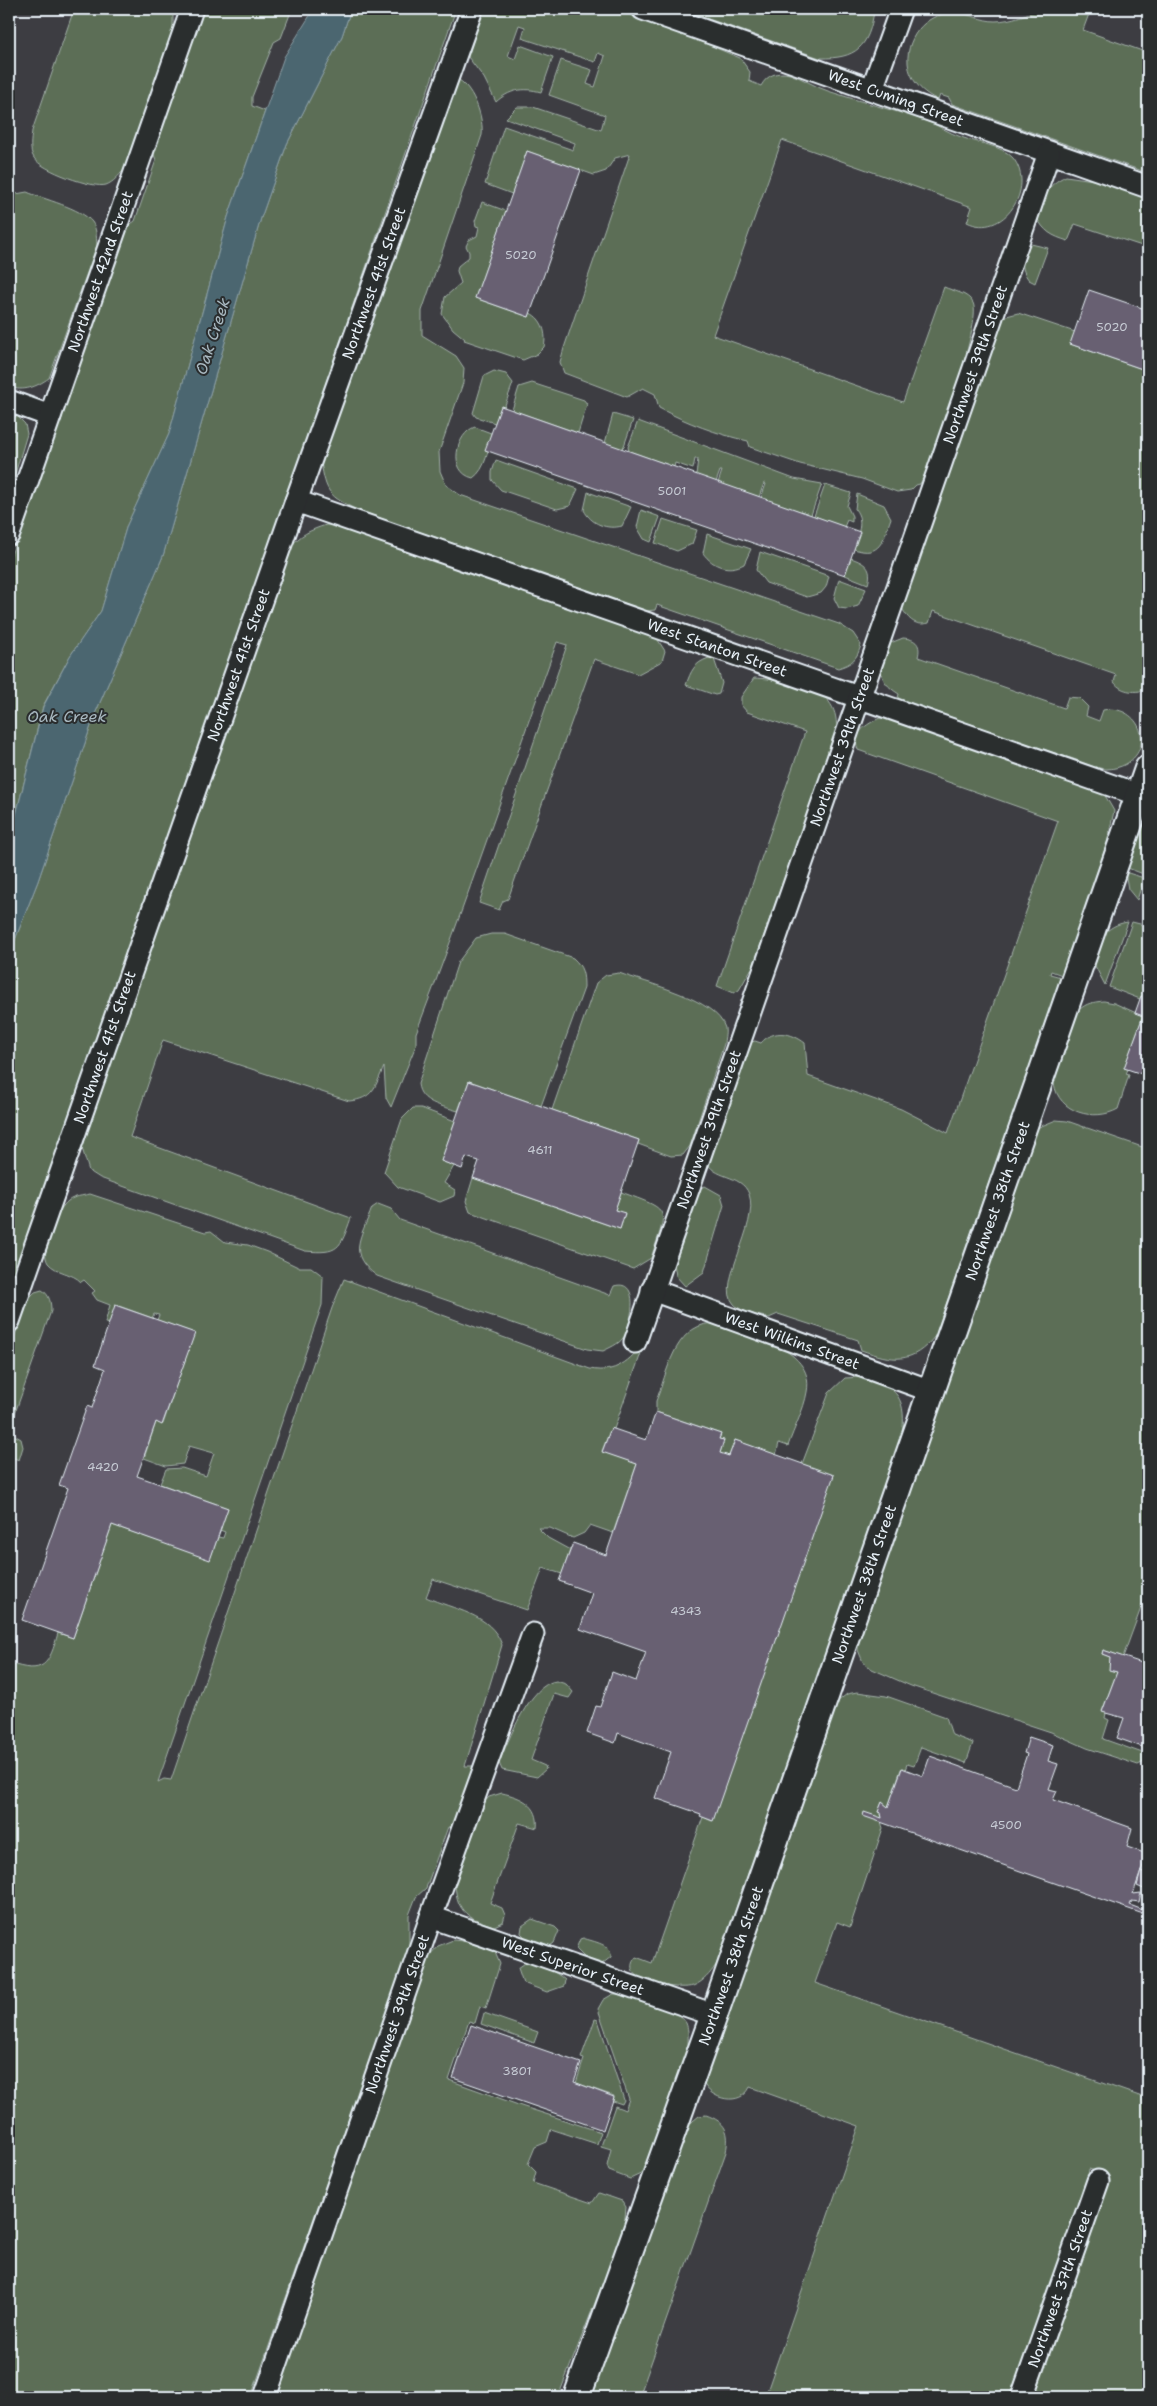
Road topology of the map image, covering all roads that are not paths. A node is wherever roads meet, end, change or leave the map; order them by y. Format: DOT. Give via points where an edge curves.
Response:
graph roads {
  1 [pos="192,9"];
  2 [pos="472,9"];
  3 [pos="643,9"];
  4 [pos="901,9"];
  5 [pos="872,89"];
  6 [pos="1049,153"];
  7 [pos="1148,187"];
  8 [pos="9,401"];
  9 [pos="50,416"];
  10 [pos="296,501"];
  11 [pos="9,534"];
  12 [pos="860,696"];
  13 [pos="1148,769"];
  14 [pos="1139,795"];
  15 [pos="652,1290"];
  16 [pos="9,1322"];
  17 [pos="635,1342"];
  18 [pos="931,1391"];
  19 [pos="533,1634"];
  20 [pos="432,1917"];
  21 [pos="714,2015"];
  22 [pos="1098,2181"];
  23 [pos="265,2397"];
  24 [pos="577,2397"];
  25 [pos="1022,2397"];
  1 -- 9 [label="street, Northwest 42nd Street"];
  2 -- 10 [label="street, Northwest 41st Street"];
  3 -- 5 [label="street, West Cuming Street"];
  4 -- 5 [label="street"];
  5 -- 6 [label="street, West Cuming Street"];
  6 -- 7 [label="street, West Cuming Street"];
  6 -- 12 [label="street, Northwest 39th Street"];
  8 -- 9 [label="street"];
  9 -- 11 [label="street, Northwest 42nd Street"];
  10 -- 12 [label="street, West Stanton Street"];
  10 -- 16 [label="street, Northwest 41st Street"];
  12 -- 14 [label="street, West Stanton Street"];
  12 -- 15 [label="street, Northwest 39th Street"];
  13 -- 14 [label="main road, Northwest 38th Street"];
  14 -- 18 [label="main road, Northwest 38th Street"];
  15 -- 17 [label="street, Northwest 39th Street"];
  15 -- 18 [label="street, West Wilkins Street"];
  18 -- 21 [label="main road, Northwest 38th Street"];
  19 -- 20 [label="street, Northwest 39th Street"];
  20 -- 21 [label="street, West Superior Street"];
  20 -- 23 [label="street, Northwest 39th Street"];
  21 -- 24 [label="main road, Northwest 38th Street"];
  22 -- 25 [label="street, Northwest 37th Street"];
}
